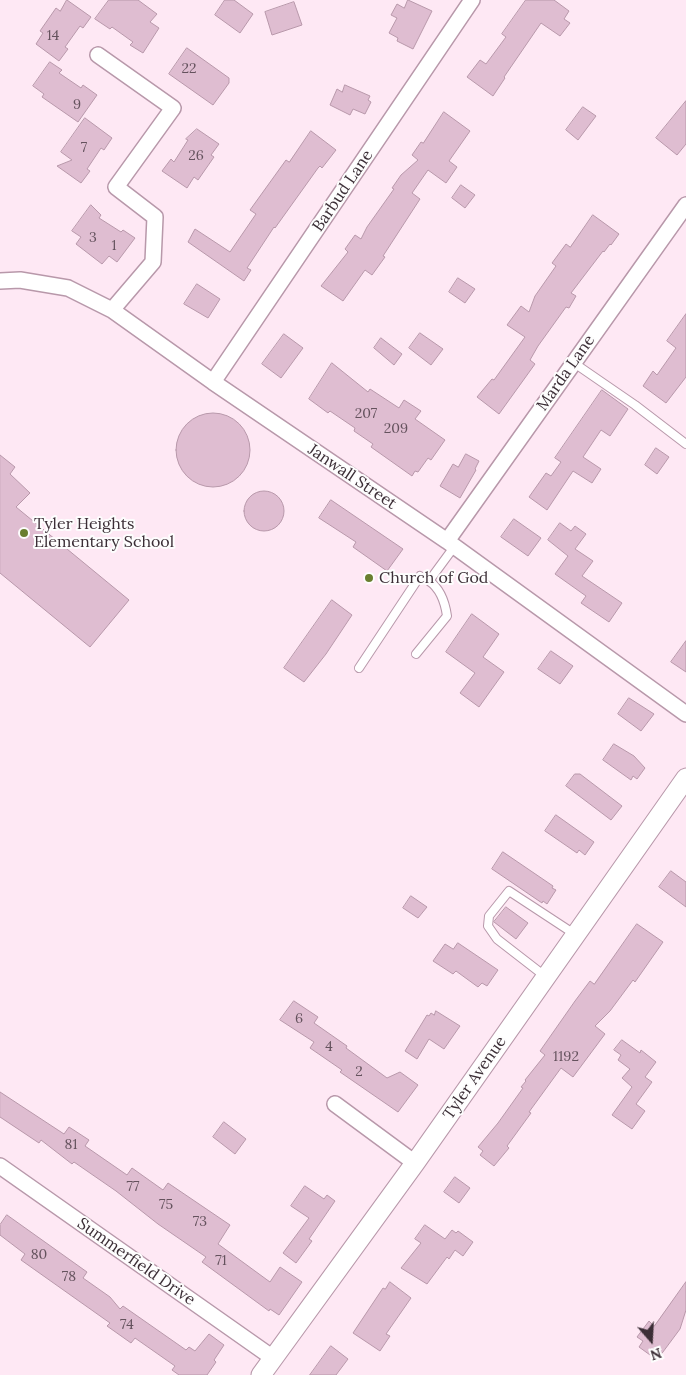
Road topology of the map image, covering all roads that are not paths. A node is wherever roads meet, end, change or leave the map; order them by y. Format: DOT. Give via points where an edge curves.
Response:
graph roads {
  1 [pos="472,0"];
  2 [pos="98,55"];
  3 [pos="686,205"];
  4 [pos="0,281"];
  5 [pos="112,310"];
  6 [pos="574,363"];
  7 [pos="213,382"];
  8 [pos="686,444"];
  9 [pos="450,544"];
  10 [pos="429,581"];
  11 [pos="416,654"];
  12 [pos="358,668"];
  13 [pos="686,714"];
  14 [pos="686,778"];
  15 [pos="576,935"];
  16 [pos="546,977"];
  17 [pos="335,1104"];
  18 [pos="415,1163"];
  19 [pos="0,1166"];
  20 [pos="273,1358"];
  21 [pos="261,1375"];
  1 -- 7 [label="street, Barbud Lane"];
  2 -- 5 [label="street" via="173,108 116,187 155,217 153,262"];
  3 -- 6 [label="street, Marda Lane"];
  4 -- 5 [label="street, Janwall Street" via="20,280 68,288"];
  5 -- 7 [label="street, Janwall Street"];
  6 -- 8 [label="lane"];
  6 -- 9 [label="street, Marda Lane"];
  7 -- 9 [label="street, Janwall Street"];
  9 -- 10 [label="lane, Marda Lane"];
  9 -- 13 [label="street, Janwall Street"];
  10 -- 11 [label="lane" via="446,602 447,616"];
  10 -- 12 [label="lane" via="420,576"];
  14 -- 15 [label="street, Tyler Avenue"];
  15 -- 16 [label="street, Tyler Avenue"];
  15 -- 16 [label="lane" via="509,891 489,916 488,926 497,939"];
  16 -- 18 [label="street, Tyler Avenue"];
  17 -- 18 [label="street"];
  18 -- 20 [label="street, Tyler Avenue"];
  19 -- 20 [label="street, Summerfield Drive"];
  20 -- 21 [label="street, Tyler Avenue"];
}
